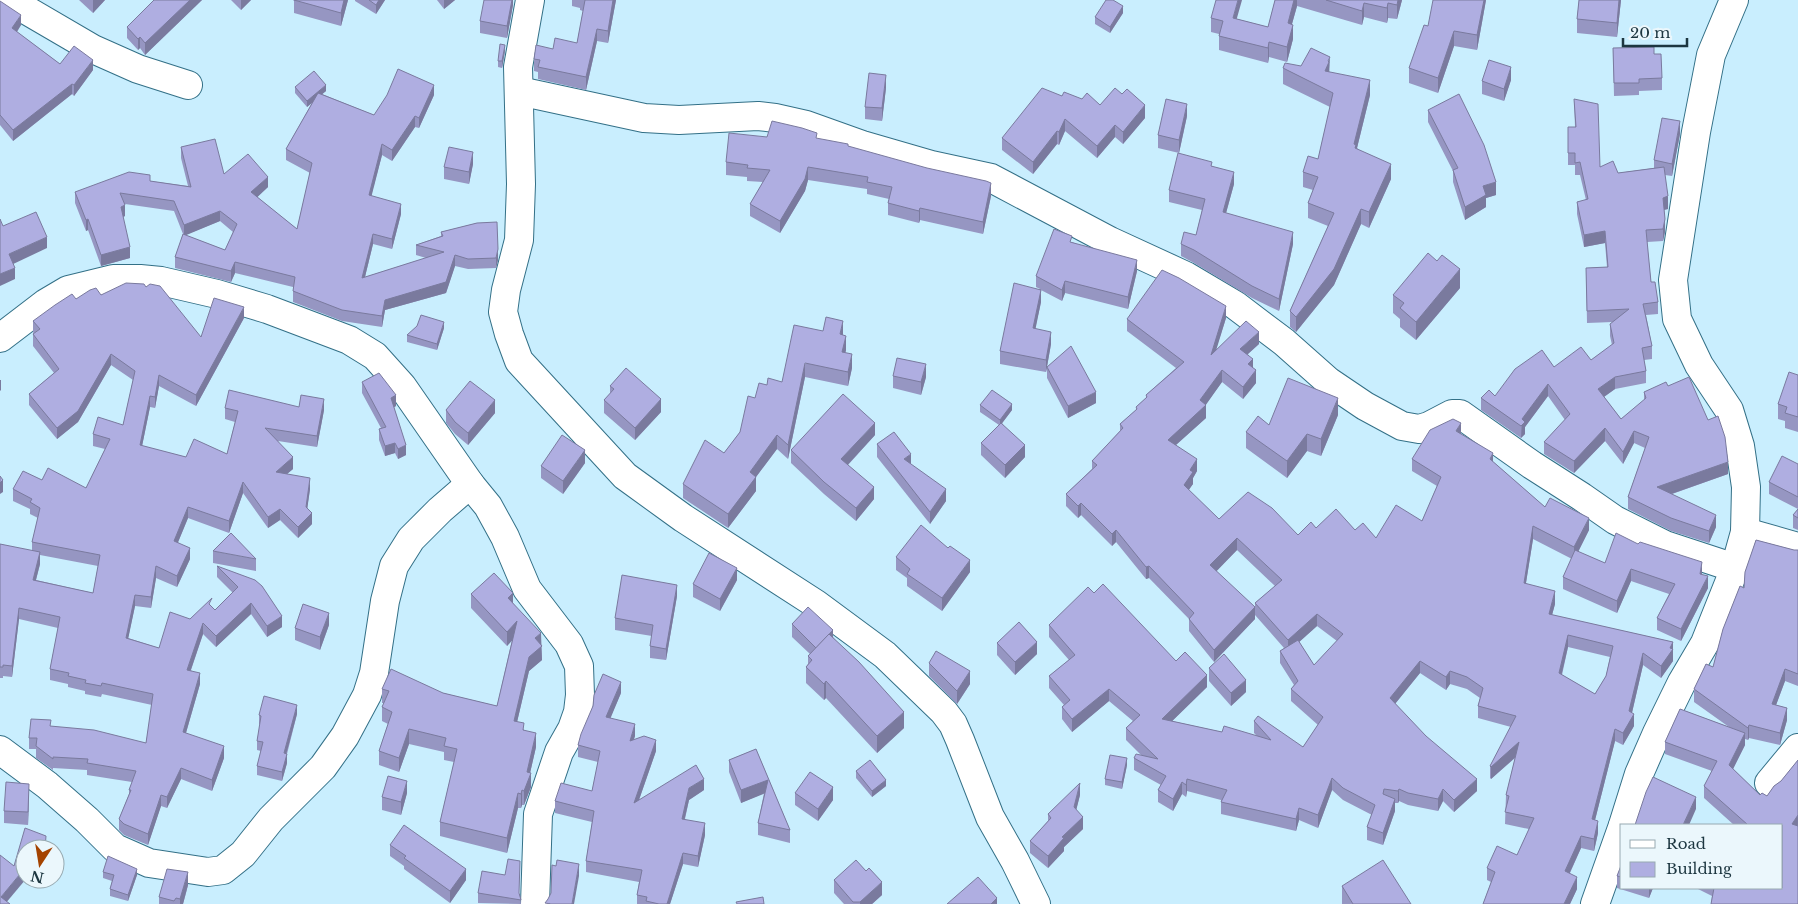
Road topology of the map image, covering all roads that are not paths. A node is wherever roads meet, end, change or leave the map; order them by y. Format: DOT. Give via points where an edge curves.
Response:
graph roads {
  1 [pos="9,0"];
  2 [pos="530,0"];
  3 [pos="1734,0"];
  4 [pos="188,86"];
  5 [pos="519,91"];
  6 [pos="0,338"];
  7 [pos="470,484"];
  8 [pos="1745,532"];
  9 [pos="1798,546"];
  10 [pos="1735,568"];
  11 [pos="1798,748"];
  12 [pos="0,750"];
  13 [pos="1768,783"];
  14 [pos="1623,824"];
  15 [pos="1620,832"];
  16 [pos="535,904"];
  17 [pos="1036,904"];
  18 [pos="1595,904"];
  1 -- 4 [label="street" via="93,49"];
  2 -- 5 [label="street" via="518,67"];
  3 -- 8 [label="street" via="1711,55 1673,280 1677,319 1699,365 1729,410 1740,446 1746,487"];
  5 -- 10 [label="street" via="644,118 775,118 913,160 991,178 1186,276 1235,305 1328,381 1402,426 1419,429 1452,414 1460,414 1614,520 1665,545"];
  5 -- 17 [label="street" via="518,240 503,312 518,361 625,476 885,655 944,712 953,724 990,817"];
  6 -- 7 [label="street" via="68,290 112,280 161,281 267,309 349,340 375,356 402,386"];
  7 -- 12 [label="street" via="411,539 394,566 374,673 367,695 345,736 323,767 243,854 223,870 208,872 149,863 115,848 47,785"];
  7 -- 16 [label="street" via="488,506 505,537 526,589 568,644 579,666 578,712 559,752 538,814"];
  8 -- 9 [label="street"];
  8 -- 10 [label="street"];
  10 -- 14 [label="street" via="1705,643 1682,682 1639,774"];
  11 -- 13 [label="street"];
  15 -- 18 [label="street"];
}
